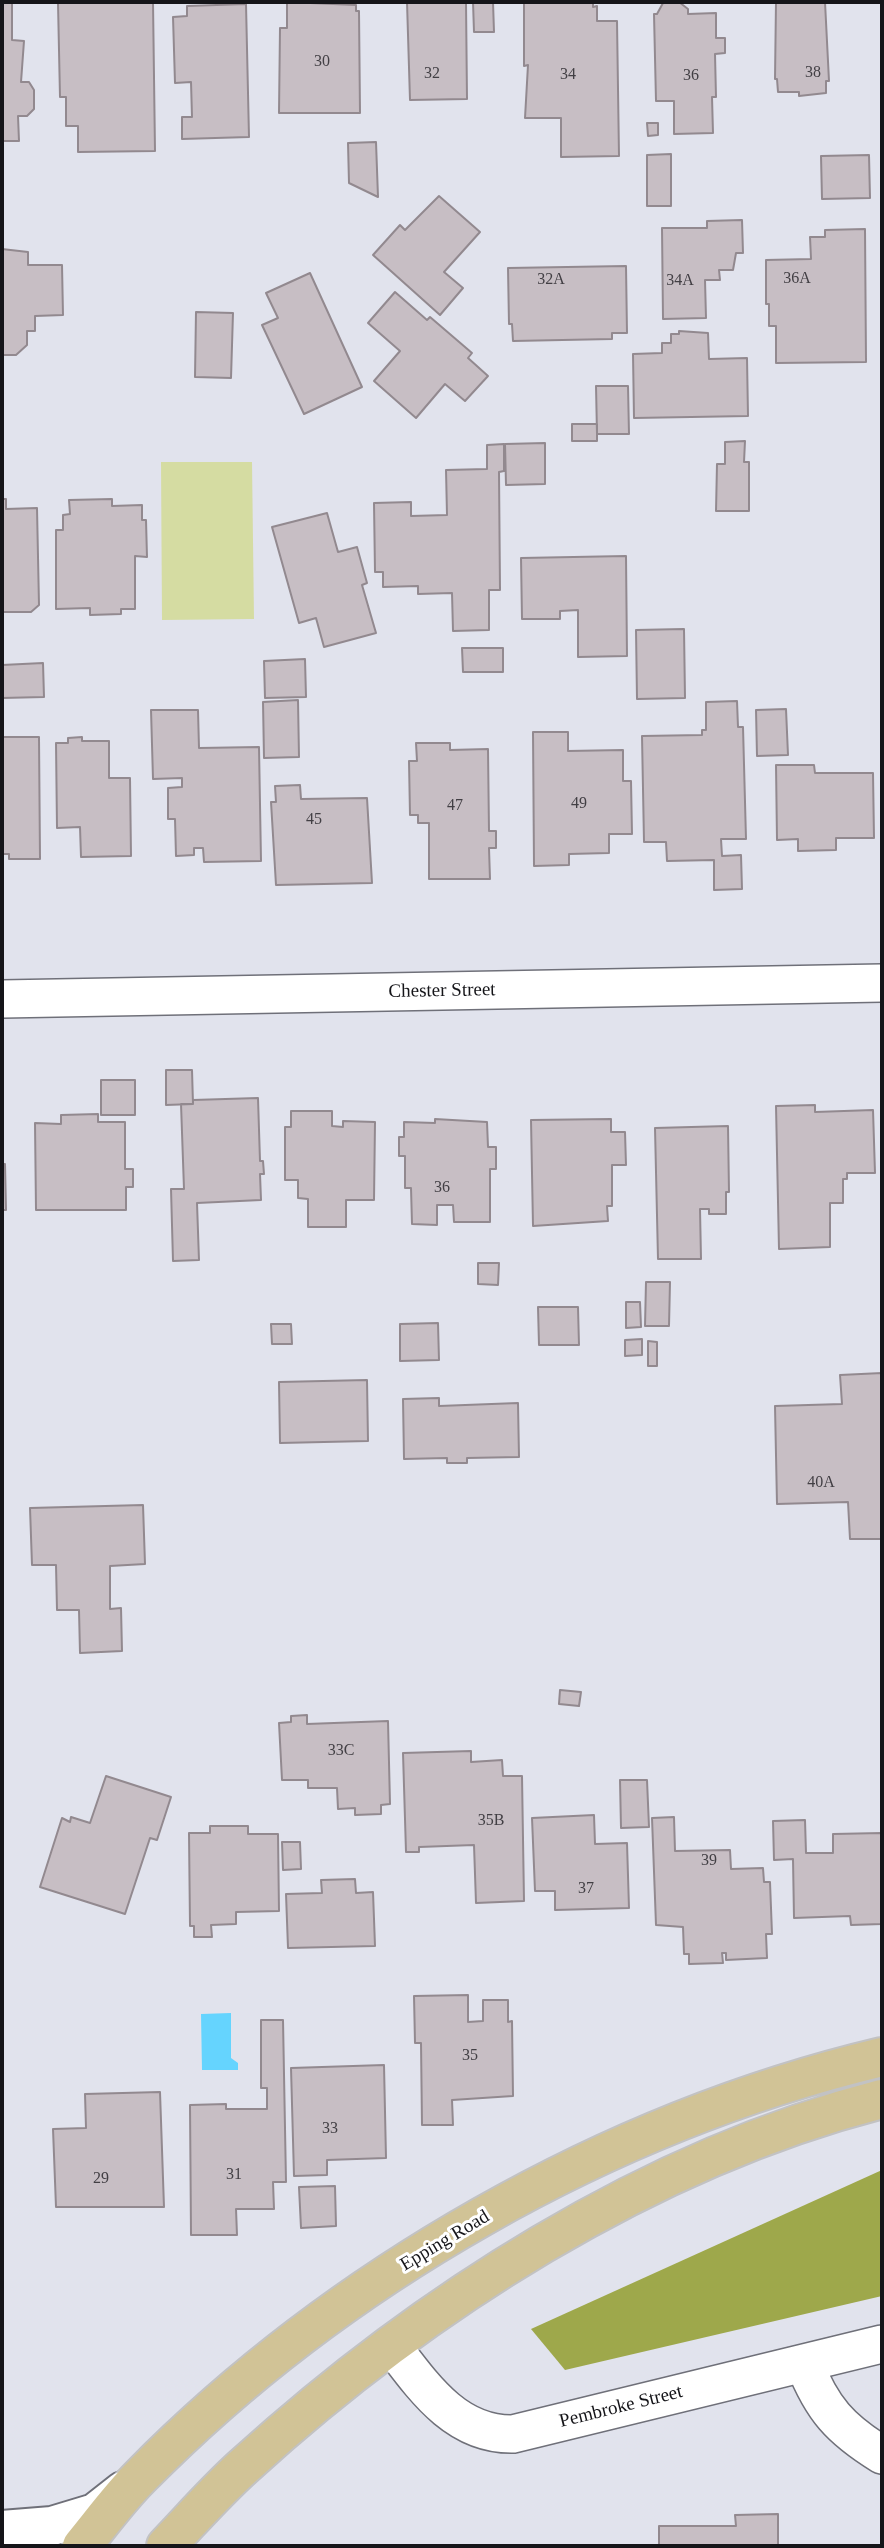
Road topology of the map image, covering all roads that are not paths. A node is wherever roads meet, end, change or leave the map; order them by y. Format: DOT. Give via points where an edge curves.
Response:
graph roads {
  1 [pos="882,983"];
  2 [pos="2,999"];
  3 [pos="882,2057"];
  4 [pos="882,2098"];
  5 [pos="882,2344"];
  6 [pos="392,2346"];
  7 [pos="804,2363"];
  8 [pos="882,2455"];
  9 [pos="138,2478"];
  10 [pos="2,2530"];
  11 [pos="82,2546"];
  12 [pos="166,2546"];
  1 -- 2 [label="street, Chester Street"];
  3 -- 9 [label="main road, Epping Road" via="725,2104 625,2145 501,2207 401,2266 302,2335 227,2395"];
  4 -- 6 [label="main road" via="755,2138 636,2194 534,2250"];
  5 -- 7 [label="street, Pembroke Street"];
  6 -- 7 [label="street, Pembroke Street" via="441,2405 482,2432 495,2434 513,2434"];
  6 -- 12 [label="main road" via="243,2467"];
  7 -- 8 [label="street" via="816,2395 834,2420"];
  9 -- 10 [label="street" via="95,2513 52,2526"];
  9 -- 11 [label="main road, Epping Road"];
}
